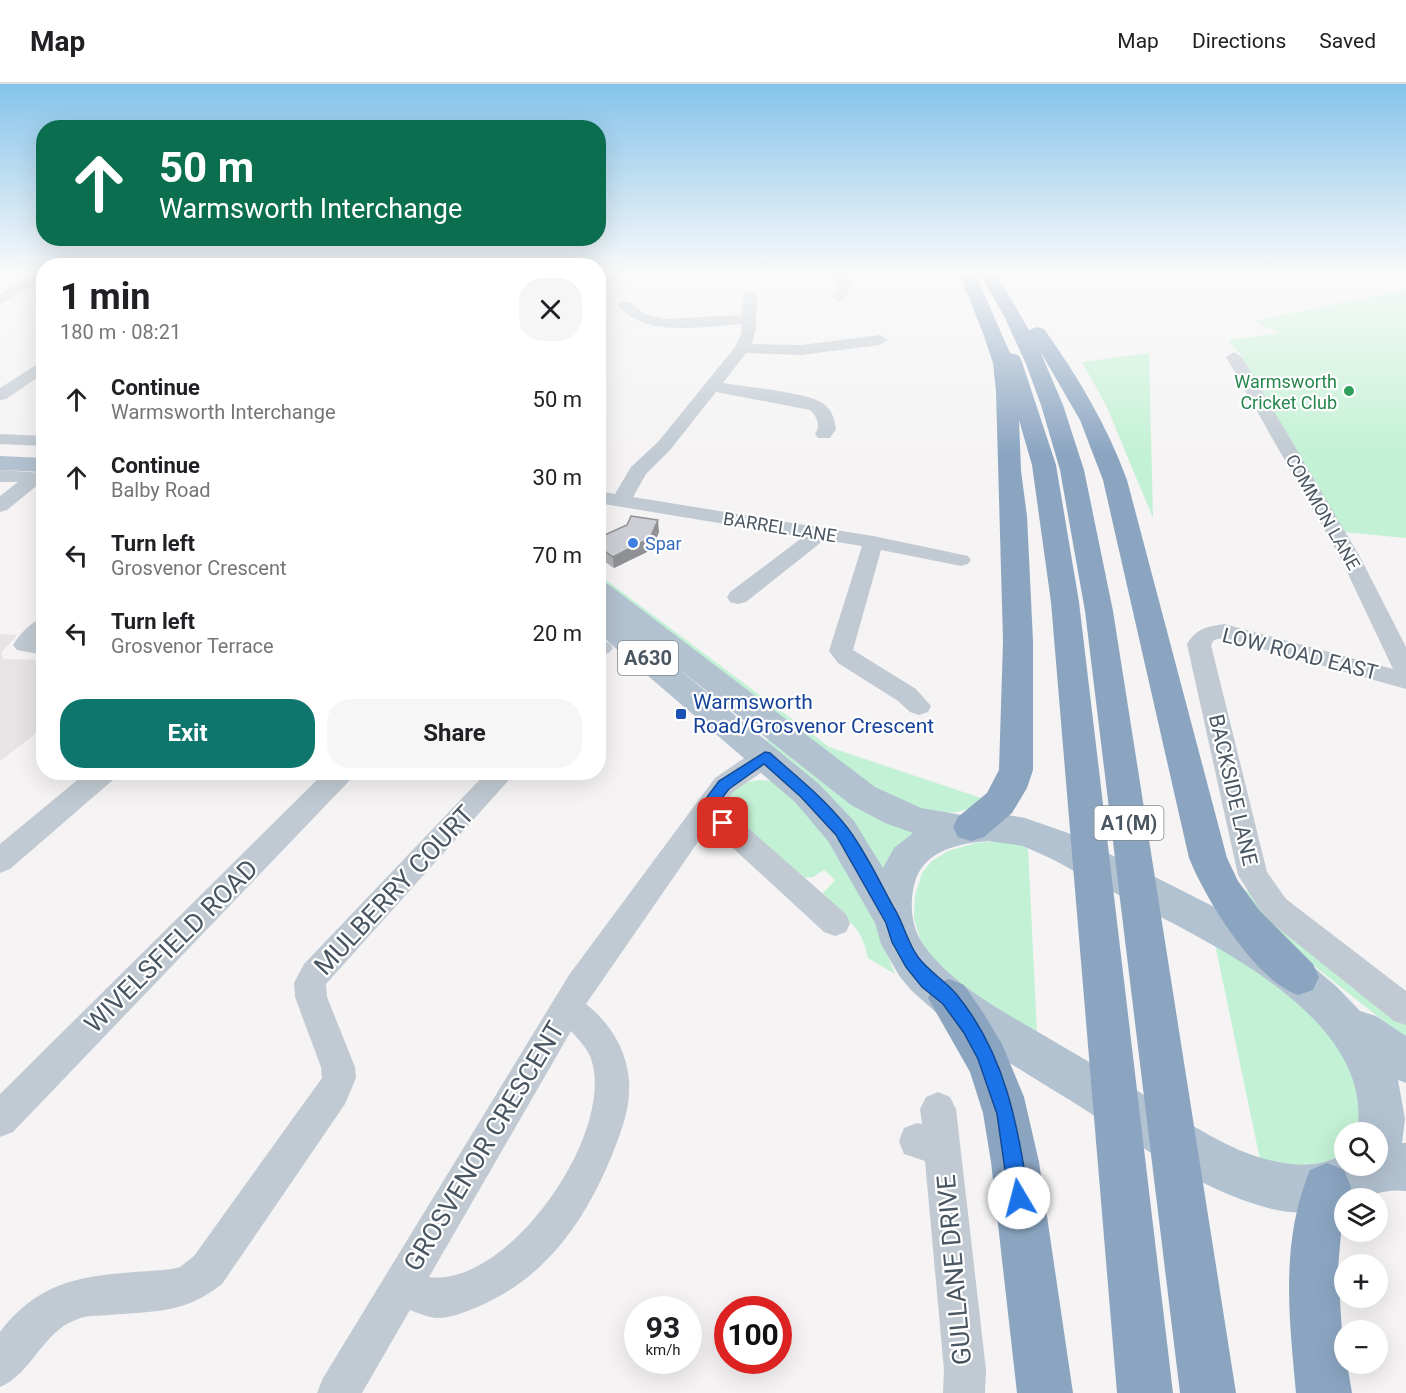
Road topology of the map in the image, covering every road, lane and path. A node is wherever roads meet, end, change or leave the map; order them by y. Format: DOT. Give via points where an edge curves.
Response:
graph roads {
  1 [pos="749,332"];
  2 [pos="993,332"];
  3 [pos="1000,332"];
  4 [pos="1020,332"];
  5 [pos="1038,332"];
  6 [pos="880,340"];
  7 [pos="742,348"];
  8 [pos="1234,357"];
  9 [pos="36,370"];
  10 [pos="712,386"];
  11 [pos="0,395"];
  12 [pos="824,434"];
  13 [pos="0,439"];
  14 [pos="36,441"];
  15 [pos="0,452"];
  16 [pos="36,454"];
  17 [pos="0,463"];
  18 [pos="36,473"];
  19 [pos="36,474"];
  20 [pos="0,476"];
  21 [pos="36,478"];
  22 [pos="606,498"];
  23 [pos="621,501"];
  24 [pos="0,506"];
  25 [pos="820,533"];
  26 [pos="873,542"];
  27 [pos="961,560"];
  28 [pos="606,596"];
  29 [pos="738,597"];
  30 [pos="606,642"];
  31 [pos="1199,644"];
  32 [pos="1406,671"];
  33 [pos="1406,681"];
  34 [pos="920,711"];
  35 [pos="765,757"];
  36 [pos="96,780"];
  37 [pos="334,780"];
  38 [pos="495,780"];
  39 [pos="707,808"];
  40 [pos="966,828"];
  41 [pos="0,861"];
  42 [pos="893,921"];
  43 [pos="835,923"];
  44 [pos="1298,977"];
  45 [pos="950,998"];
  46 [pos="567,1008"];
  47 [pos="1406,1010"];
  48 [pos="1348,1020"];
  49 [pos="1406,1062"];
  50 [pos="938,1109"];
  51 [pos="0,1119"];
  52 [pos="1387,1122"];
  53 [pos="1388,1166"];
  54 [pos="1406,1167"];
  55 [pos="1341,1176"];
  56 [pos="1353,1176"];
  57 [pos="401,1284"];
  58 [pos="0,1366"];
  59 [pos="338,1393"];
  60 [pos="963,1393"];
  61 [pos="1045,1393"];
  62 [pos="1146,1393"];
  63 [pos="1208,1393"];
  64 [pos="1324,1393"];
  1 -- 7 [label="street"];
  2 -- 40 [label="highway" via="1007,391 1014,516 1018,641 1016,770 1000,804"];
  3 -- 62 [label="highway, A1(M)" via="1014,365 1044,465 1065,602"];
  4 -- 63 [label="highway, A1(M)" via="1053,405 1072,470 1100,611"];
  5 -- 44 [label="highway" via="1071,380 1104,445 1134,549 1215,877 1233,908"];
  6 -- 7 [label="street" via="860,348"];
  7 -- 10 [label="street"];
  8 -- 32 [label="street, COMMON LANE" via="1350,557"];
  9 -- 11 [label="street"];
  10 -- 12 [label="street" via="810,403 825,415"];
  10 -- 23 [label="street" via="664,446 638,471"];
  13 -- 14 [label="street"];
  15 -- 16 [label="main road"];
  17 -- 18 [label="main road"];
  19 -- 20 [label="street"];
  21 -- 24 [label="street"];
  22 -- 23 [label="street, BARREL LANE"];
  23 -- 25 [label="street, BARREL LANE"];
  25 -- 26 [label="street, BARREL LANE"];
  25 -- 29 [label="street"];
  26 -- 27 [label="street, BARREL LANE"];
  26 -- 34 [label="street" via="841,651 846,658 908,695"];
  28 -- 40 [label="main road, A630" via="863,796 915,821"];
  30 -- 35 [label="main road, A630"];
  31 -- 33 [label="street, LOW ROAD EAST" via="1207,634 1224,631"];
  31 -- 47 [label="street, BACKSIDE LANE" via="1253,875 1275,908"];
  35 -- 39 [label="street, GROSVENOR CRESCENT" via="724,785"];
  35 -- 42 [label="main road, A630" via="807,793 841,831"];
  36 -- 41 [label="street"];
  37 -- 51 [label="street, WIVELSFIELD ROAD"];
  38 -- 58 [label="street, MULBERRY COURT" via="309,983 339,1078 208,1270 190,1284 172,1289 77,1298 49,1311"];
  39 -- 43 [label="street" via="813,889"];
  39 -- 46 [label="street, GROSVENOR CRESCENT" via="595,961"];
  40 -- 42 [label="main road" via="925,843 901,868 891,902"];
  40 -- 44 [label="main road" via="1008,829 1045,839 1240,939"];
  42 -- 45 [label="main road" via="912,962"];
  44 -- 48 [label="main road"];
  45 -- 55 [label="main road" via="1211,1162 1241,1176 1300,1190"];
  45 -- 61 [label="highway" via="986,1056 1006,1114"];
  46 -- 57 [label="street, GROSVENOR CRESCENT"];
  46 -- 57 [label="street, GROSVENOR CRESCENT" via="591,1026 606,1052 612,1074 612,1102 579,1190 554,1226 524,1257 495,1278 460,1295 431,1297"];
  48 -- 49 [label="main road"];
  48 -- 52 [label="main road" via="1368,1047 1382,1077 1389,1107"];
  50 -- 60 [label="street, GULLANE DRIVE" via="929,1144 965,1370"];
  53 -- 54 [label="main road"];
  56 -- 64 [label="highway" via="1317,1227 1313,1296"];
  57 -- 59 [label="street, GROSVENOR CRESCENT"];
}
